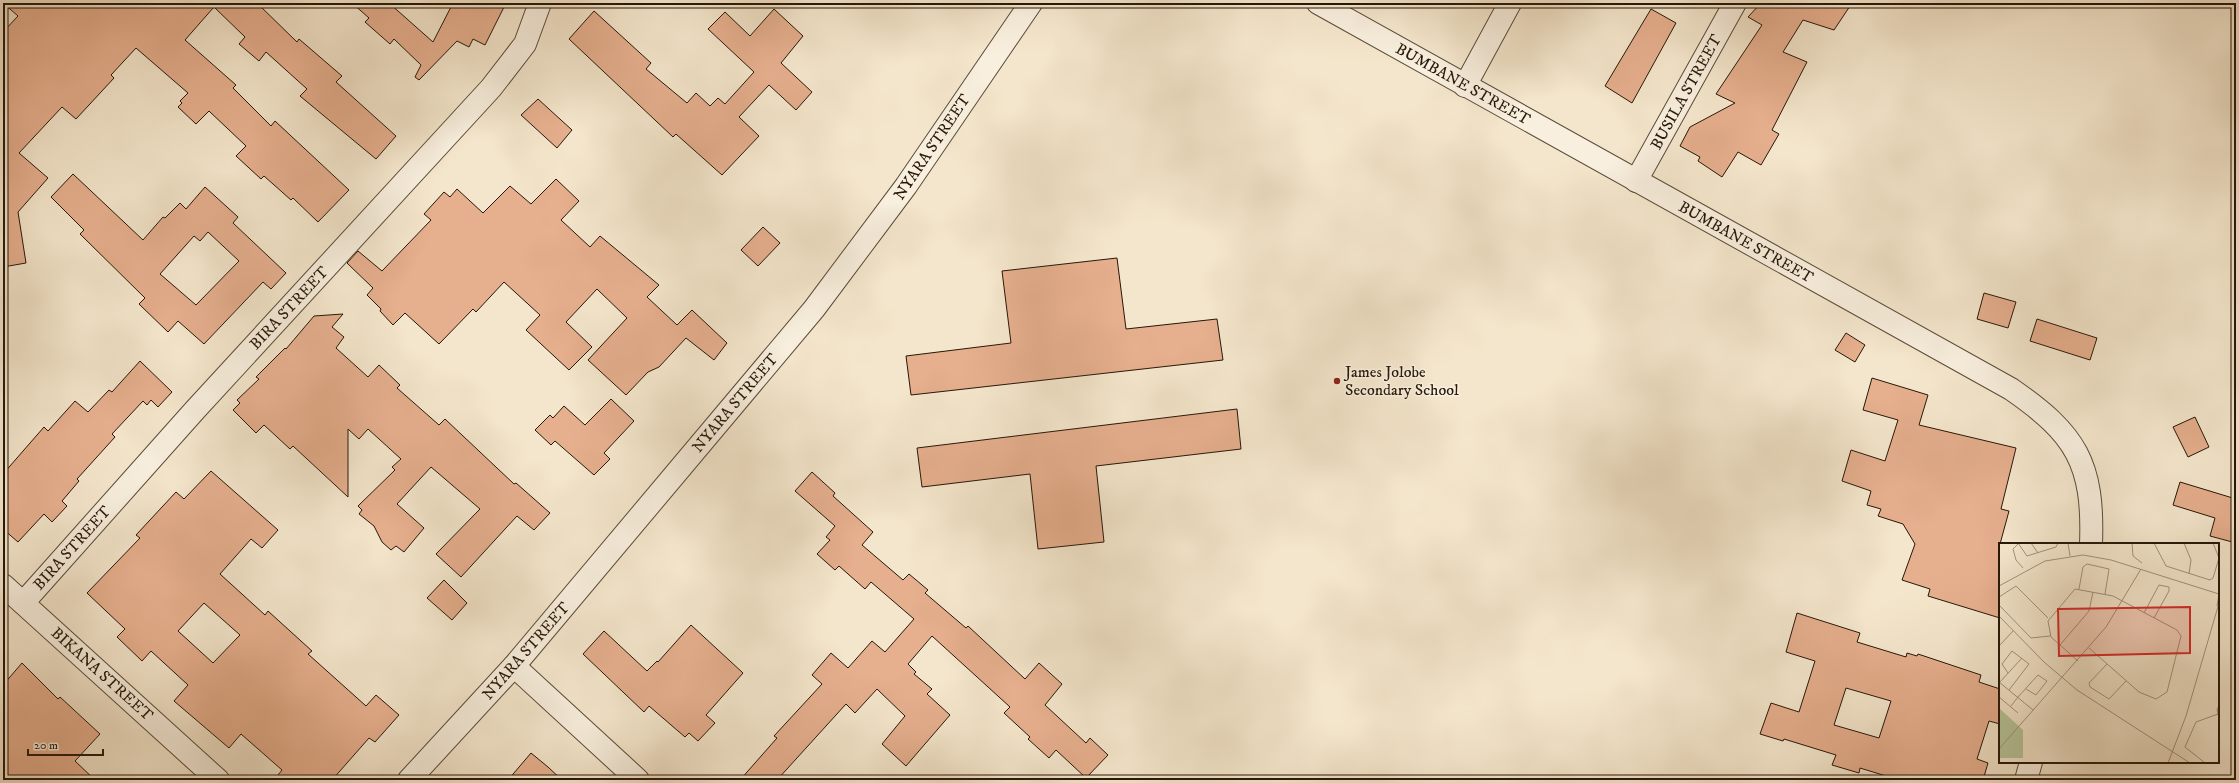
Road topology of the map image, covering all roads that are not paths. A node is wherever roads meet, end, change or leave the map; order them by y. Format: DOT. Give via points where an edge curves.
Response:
graph roads {
  1 [pos="540,3"];
  2 [pos="1031,3"];
  3 [pos="1318,3"];
  4 [pos="1510,3"];
  5 [pos="1735,3"];
  6 [pos="1465,86"];
  7 [pos="1636,181"];
  8 [pos="2091,543"];
  9 [pos="3,585"];
  10 [pos="23,603"];
  11 [pos="514,666"];
  12 [pos="2032,763"];
  13 [pos="218,780"];
  14 [pos="409,780"];
  15 [pos="638,780"];
  16 [pos="2026,780"];
  1 -- 10 [label="street, BIRA STREET" via="525,44 491,88 190,416"];
  2 -- 11 [label="street, NYARA STREET" via="906,186 814,310"];
  3 -- 6 [label="street, BUMBANE STREET"];
  4 -- 6 [label="street"];
  5 -- 7 [label="street, BUSILA STREET"];
  6 -- 7 [label="street, BUMBANE STREET"];
  7 -- 8 [label="street, BUMBANE STREET" via="2011,389 2040,409 2059,426 2084,468 2090,491"];
  9 -- 10 [label="street, BIKANA STREET"];
  10 -- 13 [label="street, BIKANA STREET"];
  11 -- 14 [label="street, NYARA STREET"];
  11 -- 15 [label="street"];
  12 -- 16 [label="street"];
}
